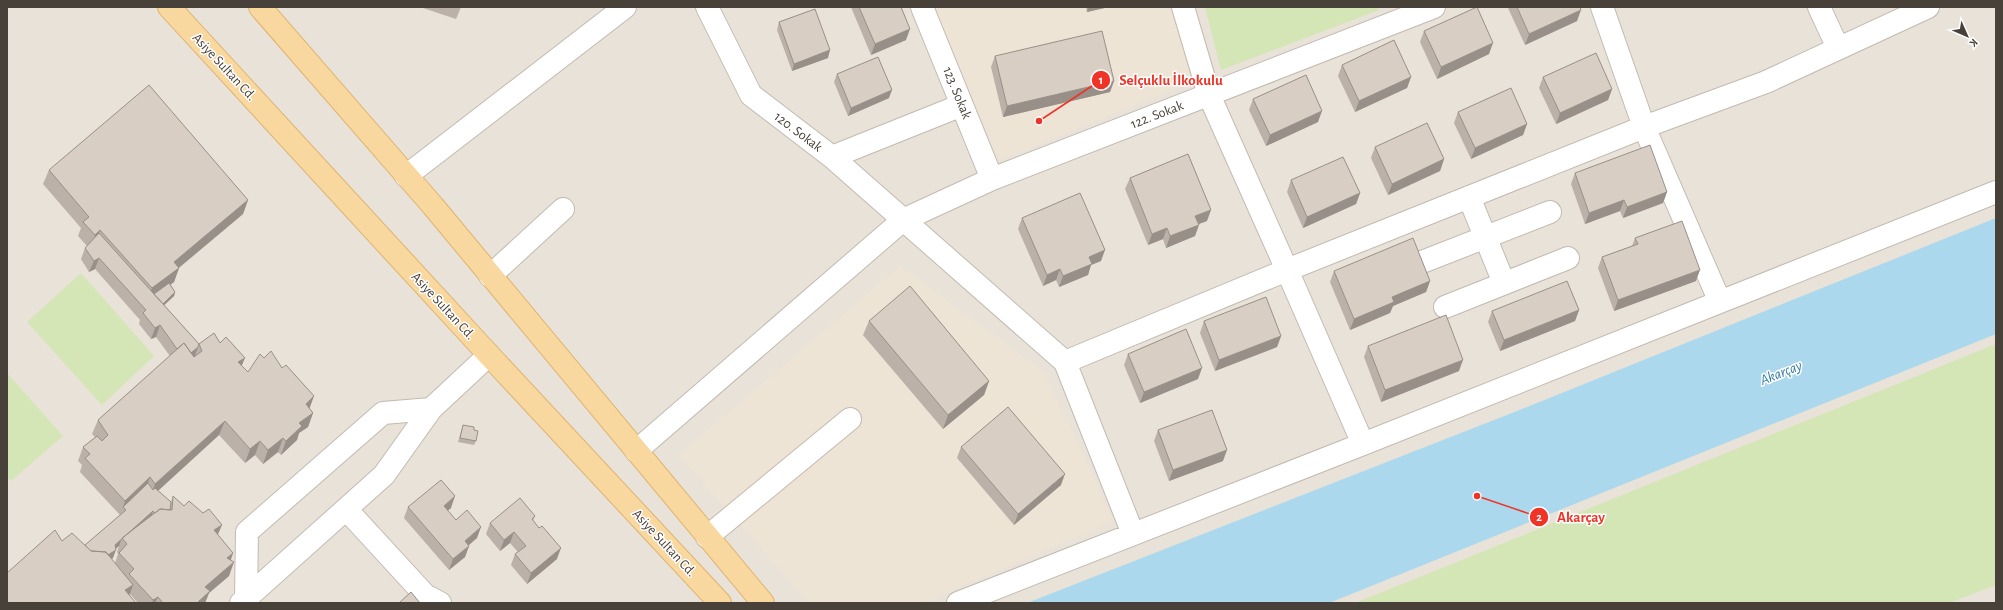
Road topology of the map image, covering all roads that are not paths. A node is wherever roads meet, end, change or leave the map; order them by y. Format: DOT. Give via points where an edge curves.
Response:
graph roads {
  1 [pos="169,7"];
  2 [pos="260,7"];
  3 [pos="625,7"];
  4 [pos="922,7"];
  5 [pos="1183,7"];
  6 [pos="1434,7"];
  7 [pos="1602,7"];
  8 [pos="1819,7"];
  9 [pos="1928,7"];
  10 [pos="710,8"];
  11 [pos="1395,14"];
  12 [pos="1838,48"];
  13 [pos="1209,95"];
  14 [pos="962,105"];
  15 [pos="1644,127"];
  16 [pos="832,157"];
  17 [pos="406,176"];
  18 [pos="992,179"];
  19 [pos="1996,192"];
  20 [pos="1469,197"];
  21 [pos="563,209"];
  22 [pos="1550,212"];
  23 [pos="903,220"];
  24 [pos="1485,237"];
  25 [pos="1568,258"];
  26 [pos="1422,262"];
  27 [pos="1287,270"];
  28 [pos="490,276"];
  29 [pos="1504,283"];
  30 [pos="1720,302"];
  31 [pos="1445,307"];
  32 [pos="488,355"];
  33 [pos="1065,362"];
  34 [pos="432,409"];
  35 [pos="850,419"];
  36 [pos="1363,444"];
  37 [pos="636,451"];
  38 [pos="346,509"];
  39 [pos="1133,534"];
  40 [pos="707,537"];
  41 [pos="244,600"];
  42 [pos="440,603"];
  43 [pos="720,603"];
  44 [pos="763,603"];
  45 [pos="958,603"];
  1 -- 32 [label="main road, Asiye Sultan Cd."];
  2 -- 17 [label="main road"];
  3 -- 17 [label="street"];
  4 -- 14 [label="street, 123. Sokak"];
  5 -- 13 [label="street"];
  6 -- 11 [label="street, 122. Sokak"];
  7 -- 15 [label="street"];
  8 -- 12 [label="street"];
  9 -- 12 [label="street"];
  10 -- 16 [label="street, 120. Sokak" via="750,95"];
  11 -- 13 [label="street, 122. Sokak"];
  12 -- 15 [label="street" via="1766,82"];
  13 -- 18 [label="street, 122. Sokak"];
  13 -- 27 [label="street"];
  14 -- 16 [label="street, 120. Sokak"];
  14 -- 18 [label="street, 123. Sokak"];
  15 -- 20 [label="street"];
  15 -- 30 [label="street"];
  16 -- 23 [label="street"];
  17 -- 28 [label="main road"];
  18 -- 23 [label="street, 122. Sokak"];
  19 -- 30 [label="street"];
  20 -- 24 [label="street"];
  20 -- 27 [label="street"];
  21 -- 28 [label="street"];
  22 -- 24 [label="street"];
  23 -- 33 [label="street"];
  23 -- 37 [label="street, 122. Sokak"];
  24 -- 26 [label="street"];
  24 -- 29 [label="street"];
  25 -- 29 [label="street"];
  27 -- 33 [label="street"];
  27 -- 36 [label="street"];
  28 -- 37 [label="main road"];
  29 -- 31 [label="street"];
  30 -- 36 [label="street"];
  32 -- 34 [label="street"];
  32 -- 43 [label="main road, Asiye Sultan Cd."];
  33 -- 39 [label="street"];
  34 -- 38 [label="street" via="384,475"];
  34 -- 41 [label="street" via="383,412 247,532"];
  35 -- 40 [label="street"];
  36 -- 39 [label="street"];
  37 -- 40 [label="main road"];
  38 -- 41 [label="street"];
  38 -- 42 [label="street" via="425,595"];
  39 -- 45 [label="street"];
  40 -- 44 [label="main road"];
}
